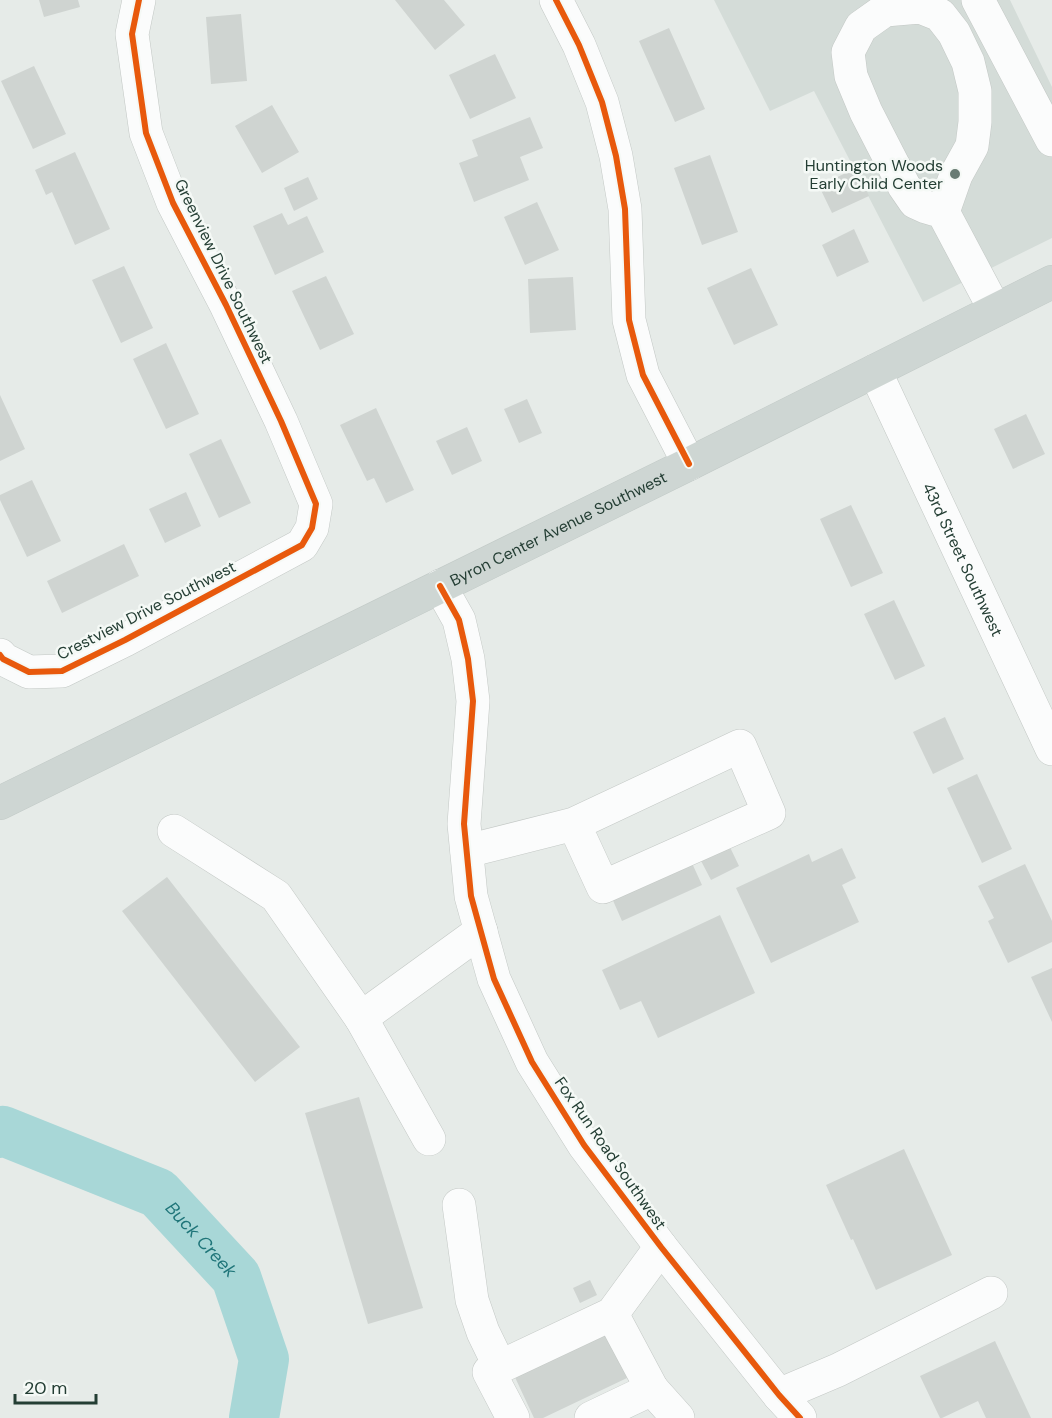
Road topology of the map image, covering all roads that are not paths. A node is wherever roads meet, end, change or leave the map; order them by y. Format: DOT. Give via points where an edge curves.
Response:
graph roads {
  1 [pos="139,0"];
  2 [pos="555,0"];
  3 [pos="978,0"];
  4 [pos="1052,140"];
  5 [pos="943,212"];
  6 [pos="1052,282"];
  7 [pos="995,310"];
  8 [pos="875,371"];
  9 [pos="689,464"];
  10 [pos="302,545"];
  11 [pos="441,586"];
  12 [pos="0,655"];
  13 [pos="1052,749"];
  14 [pos="0,803"];
  15 [pos="574,824"];
  16 [pos="174,831"];
  17 [pos="467,851"];
  18 [pos="481,931"];
  19 [pos="361,1018"];
  20 [pos="429,1138"];
  21 [pos="459,1205"];
  22 [pos="661,1247"];
  23 [pos="991,1293"];
  24 [pos="612,1314"];
  25 [pos="500,1367"];
  26 [pos="652,1389"];
  27 [pos="792,1411"];
  28 [pos="513,1418"];
  29 [pos="591,1418"];
  30 [pos="678,1418"];
  1 -- 10 [label="street, Greenview Drive Southwest" via="132,34 146,133 173,203 226,305 316,504 312,528"];
  2 -- 9 [label="street" via="602,102 616,156 625,209 629,320 643,375"];
  3 -- 4 [label="street"];
  5 -- 5 [label="street" via="972,146 975,91 968,62 940,15 920,8 885,10 861,27 849,52 851,76 904,186 915,202"];
  5 -- 7 [label="street"];
  6 -- 7 [label="main road, Byron Center Avenue Southwest"];
  7 -- 8 [label="main road, Byron Center Avenue Southwest"];
  8 -- 9 [label="main road, Byron Center Avenue Southwest"];
  8 -- 13 [label="street, 43rd Street Southwest"];
  9 -- 11 [label="main road, Byron Center Avenue Southwest"];
  10 -- 12 [label="street, Crestview Drive Southwest" via="62,670 29,672"];
  11 -- 14 [label="main road, Byron Center Avenue Southwest"];
  11 -- 17 [label="street, Fox Run Road Southwest" via="459,621 468,659 472,701 464,824"];
  15 -- 15 [label="street" via="740,746 769,813 603,887"];
  15 -- 17 [label="street"];
  16 -- 19 [label="street" via="276,896"];
  17 -- 18 [label="street, Fox Run Road Southwest" via="471,896"];
  18 -- 19 [label="street"];
  18 -- 22 [label="street, Fox Run Road Southwest" via="494,979 532,1062 585,1145"];
  19 -- 20 [label="street"];
  21 -- 25 [label="street" via="472,1300"];
  22 -- 24 [label="street"];
  22 -- 27 [label="street, Fox Run Road Southwest"];
  23 -- 27 [label="street" via="838,1370"];
  24 -- 25 [label="street"];
  24 -- 26 [label="street"];
  25 -- 28 [label="street" via="489,1372"];
  26 -- 29 [label="street"];
  26 -- 30 [label="street"];
}
